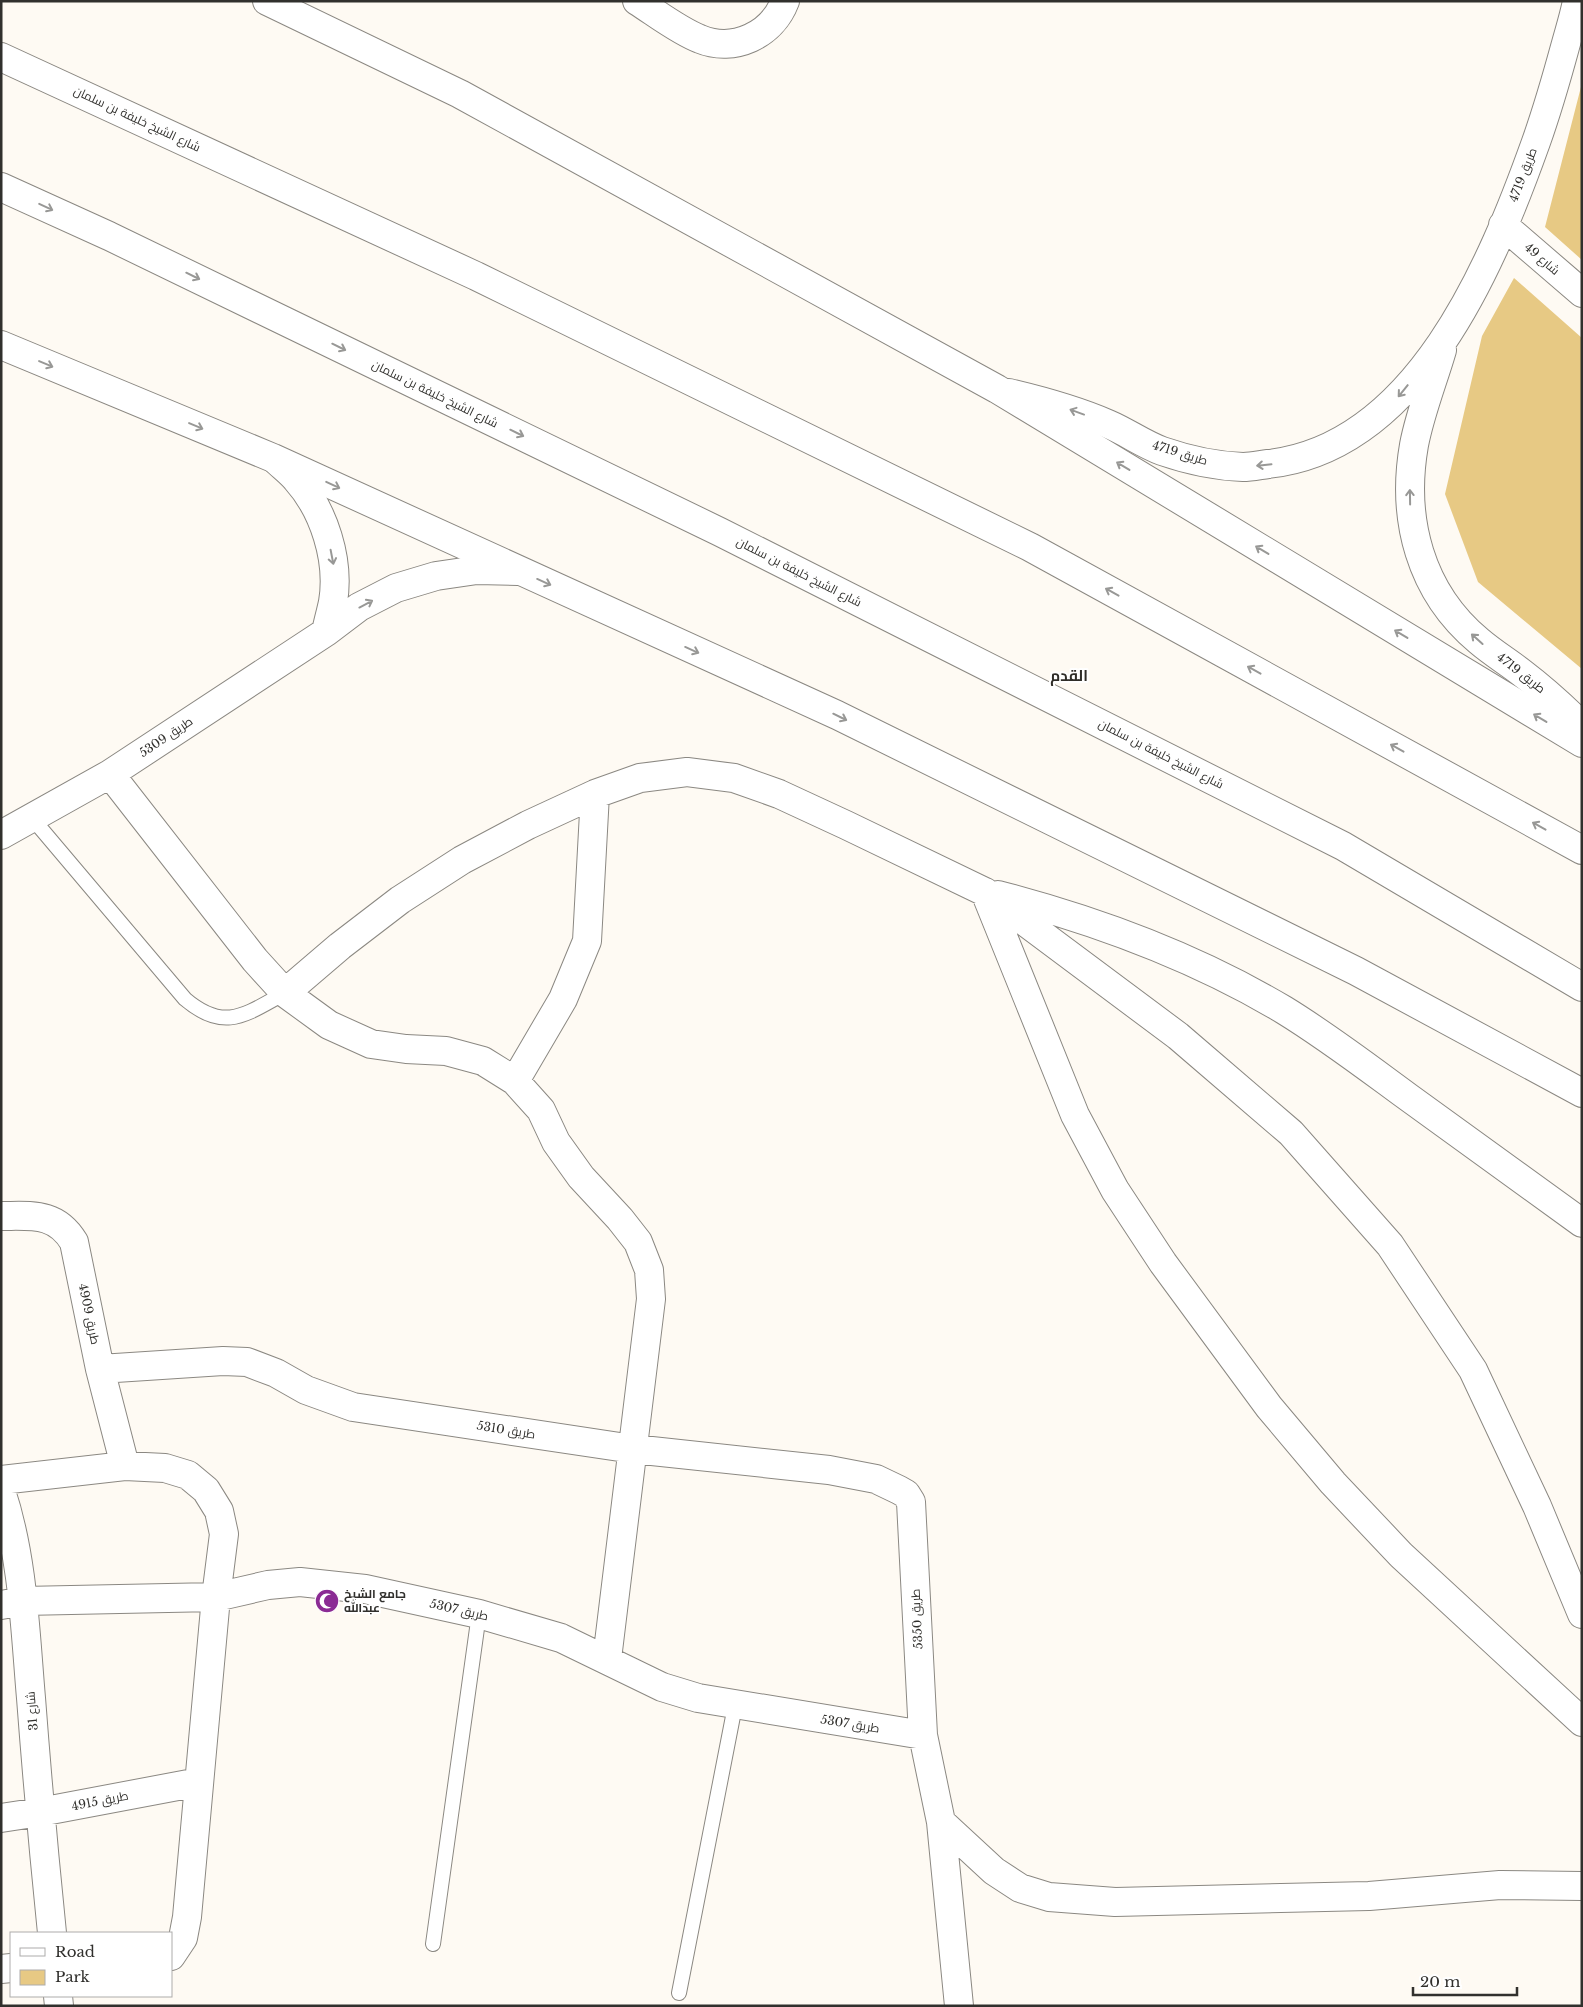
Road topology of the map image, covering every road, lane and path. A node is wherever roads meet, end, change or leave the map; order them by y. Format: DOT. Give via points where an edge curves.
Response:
graph roads {
  1 [pos="267,1"];
  2 [pos="637,1"];
  3 [pos="785,1"];
  4 [pos="1577,1"];
  5 [pos="1,57"];
  6 [pos="1,187"];
  7 [pos="1503,225"];
  8 [pos="1582,294"];
  9 [pos="1445,339"];
  10 [pos="1,345"];
  11 [pos="997,389"];
  12 [pos="273,458"];
  13 [pos="518,571"];
  14 [pos="326,632"];
  15 [pos="1582,726"];
  16 [pos="1582,743"];
  17 [pos="110,774"];
  18 [pos="595,794"];
  19 [pos="32,818"];
  20 [pos="1,835"];
  21 [pos="1582,850"];
  22 [pos="984,892"];
  23 [pos="1582,987"];
  24 [pos="285,993"];
  25 [pos="516,1081"];
  26 [pos="1582,1093"];
  27 [pos="1,1216"];
  28 [pos="1582,1224"];
  29 [pos="100,1369"];
  30 [pos="632,1449"];
  31 [pos="125,1466"];
  32 [pos="1,1480"];
  33 [pos="1,1491"];
  34 [pos="911,1502"];
  35 [pos="216,1597"];
  36 [pos="12,1603"];
  37 [pos="478,1614"];
  38 [pos="1582,1614"];
  39 [pos="607,1659"];
  40 [pos="735,1706"];
  41 [pos="1582,1722"];
  42 [pos="923,1735"];
  43 [pos="199,1782"];
  44 [pos="40,1812"];
  45 [pos="1,1818"];
  46 [pos="941,1822"];
  47 [pos="1582,1886"];
  48 [pos="52,1932"];
  49 [pos="433,1944"];
  50 [pos="172,1954"];
  51 [pos="678,1994"];
  52 [pos="959,2006"];
  1 -- 11 [label="main road" via="460,94"];
  2 -- 3 [label="main road" via="699,39 726,44 757,35 781,13"];
  4 -- 7 [label="main road, طريق 4719" via="1551,98"];
  21 -- 5 [label="main road, شارع الشيخ خليفة بن سلمان, one-way" via="1030,547 476,276"];
  6 -- 23 [label="main road, شارع الشيخ خليفة بن سلمان, one-way" via="126,244 720,532 1334,841"];
  7 -- 8 [label="main road, شارع 49"];
  7 -- 9 [label="main road, طريق 4719" via="1483,272"];
  9 -- 11 [label="main road, طريق 4719, one-way" via="1396,400 1364,428 1327,450 1286,462 1244,467 1202,462 1162,450 1109,424"];
  15 -- 9 [label="main road, طريق 4719, one-way" via="1555,700 1478,641 1453,615 1433,585 1419,552 1410,516 1410,480 1415,444"];
  10 -- 12 [label="main road, one-way"];
  16 -- 11 [label="main road, one-way"];
  12 -- 13 [label="main road, one-way"];
  12 -- 14 [label="main road, one-way" via="297,480 315,506 328,536 334,568 333,600"];
  14 -- 13 [label="main road, طريق 5309, one-way" via="359,607 396,588 436,576 477,570"];
  13 -- 26 [label="main road, one-way" via="873,733 1356,971"];
  14 -- 17 [label="main road, طريق 5309"];
  17 -- 19 [label="main road, طريق 5309"];
  17 -- 24 [label="main road" via="255,960"];
  18 -- 22 [label="main road" via="640,778 687,772 734,778 779,794"];
  18 -- 24 [label="main road" via="462,860 392,906"];
  18 -- 25 [label="main road" via="586,941 563,998"];
  19 -- 20 [label="main road, طريق 5309"];
  19 -- 24 [label="lane" via="185,999 199,1010 226,1018 240,1017"];
  22 -- 28 [label="main road" via="1096,923 1150,943 1218,974 1283,1010 1346,1050"];
  22 -- 38 [label="main road" via="1178,1036 1292,1133 1390,1245 1473,1370 1537,1506"];
  22 -- 41 [label="main road" via="1075,1115 1115,1190 1164,1263 1269,1407 1333,1483 1401,1556"];
  24 -- 25 [label="main road" via="329,1025 371,1044 446,1051 483,1061"];
  25 -- 30 [label="main road" via="541,1110 556,1142 581,1178 638,1242 649,1270 651,1300"];
  27 -- 29 [label="main road, طريق 4909" via="45,1218 68,1232 77,1254"];
  29 -- 30 [label="main road, طريق 5310" via="247,1362 306,1390 353,1407"];
  29 -- 31 [label="main road, طريق 4909"];
  30 -- 34 [label="main road, طريق 5310" via="828,1470 876,1479 906,1494"];
  30 -- 39 [label="main road"];
  31 -- 32 [label="main road"];
  31 -- 35 [label="main road" via="165,1468 188,1475 206,1490 219,1511 224,1534"];
  33 -- 36 [label="main road, شارع 31" via="11,1522"];
  34 -- 42 [label="main road, طريق 5350"];
  35 -- 36 [label="main road, طريق 5307"];
  35 -- 37 [label="main road, طريق 5307" via="268,1585 300,1582 365,1589"];
  35 -- 43 [label="main road"];
  36 -- 44 [label="main road, شارع 31"];
  37 -- 39 [label="main road, طريق 5307" via="561,1638"];
  37 -- 49 [label="lane"];
  39 -- 40 [label="main road, طريق 5307" via="662,1687"];
  40 -- 42 [label="main road, طريق 5307"];
  40 -- 51 [label="lane"];
  42 -- 46 [label="main road, طريق 5350"];
  43 -- 44 [label="main road, طريق 4915"];
  43 -- 50 [label="main road" via="187,1917 183,1938"];
  44 -- 45 [label="main road, طريق 4915"];
  44 -- 48 [label="main road, شارع 31"];
  46 -- 47 [label="main road" via="994,1871 1020,1888 1049,1897 1115,1902 1369,1896 1500,1885"];
  46 -- 52 [label="main road, طريق 5350"];
}
